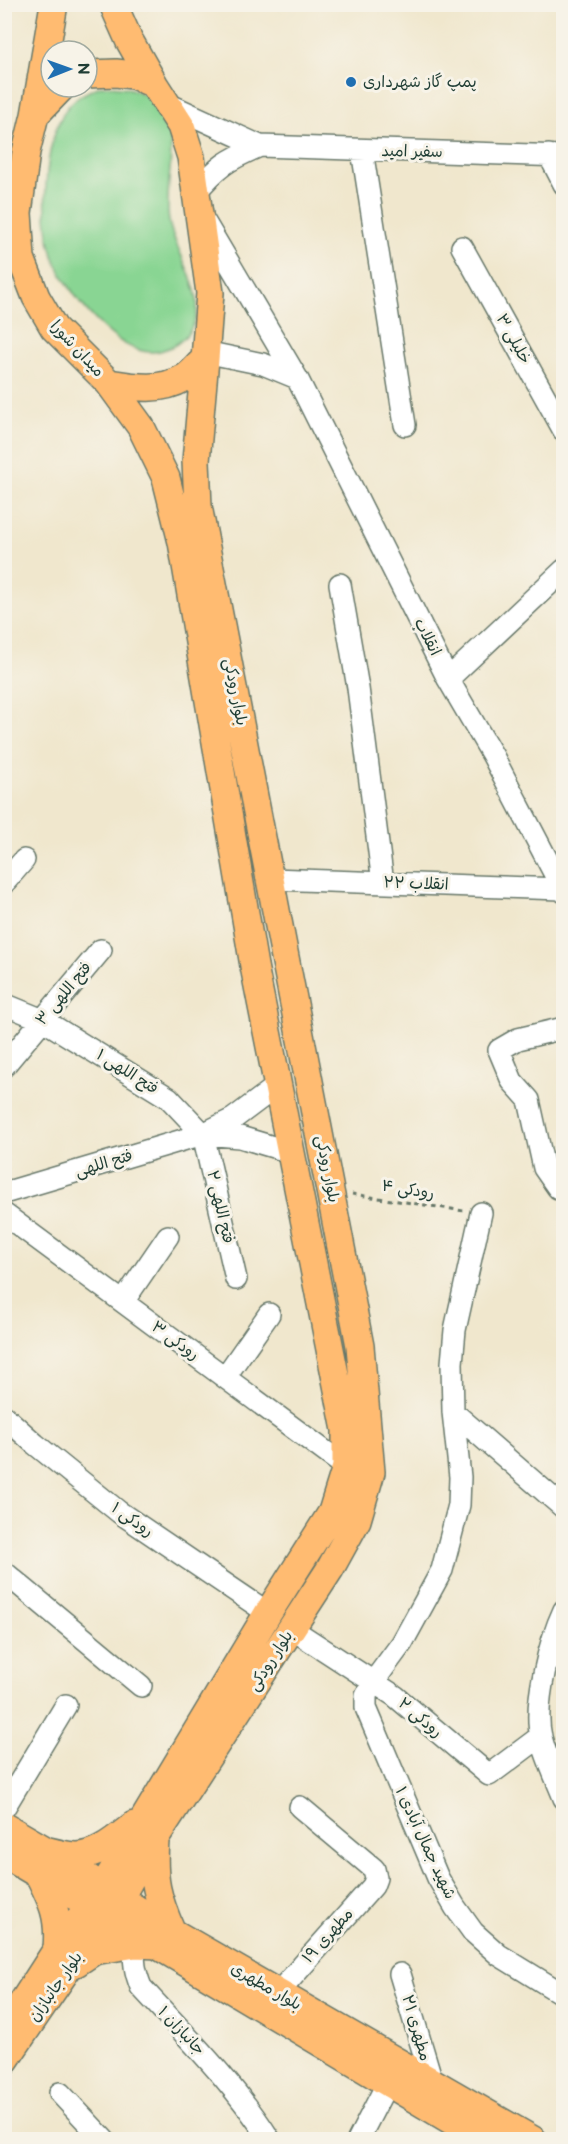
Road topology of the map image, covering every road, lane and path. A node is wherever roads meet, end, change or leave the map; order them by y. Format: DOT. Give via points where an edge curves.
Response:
graph roads {
  1 [pos="54,4"];
  2 [pos="113,4"];
  3 [pos="99,74"];
  4 [pos="161,94"];
  5 [pos="50,99"];
  6 [pos="35,115"];
  7 [pos="260,146"];
  8 [pos="362,150"];
  9 [pos="556,155"];
  10 [pos="564,184"];
  11 [pos="196,201"];
  12 [pos="462,247"];
  13 [pos="205,355"];
  14 [pos="297,378"];
  15 [pos="109,383"];
  16 [pos="405,425"];
  17 [pos="564,431"];
  18 [pos="196,461"];
  19 [pos="165,478"];
  20 [pos="564,570"];
  21 [pos="340,584"];
  22 [pos="448,680"];
  23 [pos="24,860"];
  24 [pos="271,879"];
  25 [pos="4,883"];
  26 [pos="383,883"];
  27 [pos="563,890"];
  28 [pos="101,950"];
  29 [pos="4,1004"];
  30 [pos="43,1020"];
  31 [pos="564,1028"];
  32 [pos="4,1066"];
  33 [pos="277,1086"];
  34 [pos="203,1134"];
  35 [pos="290,1152"];
  36 [pos="564,1190"];
  37 [pos="332,1191"];
  38 [pos="4,1193"];
  39 [pos="481,1213"];
  40 [pos="4,1214"];
  41 [pos="168,1236"];
  42 [pos="236,1279"];
  43 [pos="123,1302"];
  44 [pos="269,1314"];
  45 [pos="225,1377"];
  46 [pos="453,1412"];
  47 [pos="4,1416"];
  48 [pos="346,1467"];
  49 [pos="564,1508"];
  50 [pos="4,1572"];
  51 [pos="268,1613"];
  52 [pos="561,1625"];
  53 [pos="292,1629"];
  54 [pos="374,1681"];
  55 [pos="141,1686"];
  56 [pos="66,1705"];
  57 [pos="541,1736"];
  58 [pos="564,1798"];
  59 [pos="300,1807"];
  60 [pos="4,1808"];
  61 [pos="4,1826"];
  62 [pos="150,1828"];
  63 [pos="29,1857"];
  64 [pos="106,1901"];
  65 [pos="167,1945"];
  66 [pos="61,1960"];
  67 [pos="400,1974"];
  68 [pos="278,1993"];
  69 [pos="564,1995"];
  70 [pos="4,2031"];
  71 [pos="4,2062"];
  72 [pos="432,2081"];
  73 [pos="388,2082"];
  74 [pos="60,2093"];
  75 [pos="104,2139"];
  76 [pos="270,2139"];
  77 [pos="358,2139"];
  78 [pos="484,2139"];
  79 [pos="533,2139"];
  1 -- 6 [label="main road"];
  2 -- 4 [label="main road"];
  3 -- 4 [label="main road" via="133,75"];
  4 -- 7 [label="street, سفیر امید"];
  4 -- 11 [label="main road" via="181,126 191,157"];
  5 -- 6 [label="main road"];
  6 -- 15 [label="main road, میدان شورا" via="18,213 21,258 36,297 54,328"];
  7 -- 8 [label="street, سفیر امید"];
  7 -- 11 [label="street, سفیر امید" via="215,170"];
  8 -- 9 [label="street, سفیر امید"];
  8 -- 16 [label="street"];
  9 -- 10 [label="street"];
  11 -- 13 [label="main road" via="210,293"];
  11 -- 14 [label="street, انقلاب"];
  12 -- 17 [label="street, خلیلی ۳"];
  13 -- 14 [label="street" via="263,364"];
  13 -- 15 [label="main road, میدان شورا" via="185,378 166,386 145,389"];
  13 -- 18 [label="main road, بلوار رودکی"];
  14 -- 22 [label="street, انقلاب"];
  15 -- 19 [label="main road, بلوار رودکی" via="141,427"];
  18 -- 19 [label="main road" via="178,455 172,459"];
  18 -- 24 [label="main road, بلوار رودکی" via="198,506"];
  19 -- 33 [label="main road, بلوار رودکی" via="182,542"];
  20 -- 22 [label="street"];
  21 -- 26 [label="street" via="358,688"];
  22 -- 27 [label="street, انقلاب"];
  23 -- 25 [label="street"];
  24 -- 26 [label="street, انقلاب ۲۲"];
  24 -- 37 [label="main road, بلوار رودکی"];
  26 -- 27 [label="street, انقلاب ۲۲"];
  28 -- 30 [label="street, فتح اللهی ۳"];
  29 -- 30 [label="street, فتح اللهی ۱"];
  30 -- 32 [label="street, فتح اللهی ۳"];
  30 -- 34 [label="street, فتح اللهی ۱" via="170,1098"];
  31 -- 36 [label="street" via="518,1039 499,1050 512,1081 529,1100 544,1168 558,1188"];
  33 -- 34 [label="street" via="232,1119"];
  33 -- 35 [label="main road, بلوار رودکی"];
  34 -- 35 [label="street" via="240,1137"];
  34 -- 38 [label="street, فتح اللهی"];
  34 -- 42 [label="street, فتح اللهی ۲"];
  35 -- 48 [label="main road, بلوار رودکی" via="346,1431"];
  37 -- 39 [label="path, رودکی ۴"];
  37 -- 53 [label="main road, بلوار رودکی" via="360,1346 370,1472 357,1520"];
  39 -- 46 [label="street" via="455,1330"];
  40 -- 43 [label="street, رودکی ۳"];
  41 -- 43 [label="street"];
  43 -- 45 [label="street, رودکی ۳"];
  44 -- 45 [label="street"];
  45 -- 48 [label="street, رودکی ۳"];
  46 -- 49 [label="street"];
  46 -- 54 [label="street" via="459,1505 442,1570 402,1643"];
  47 -- 51 [label="street, رودکی ۱" via="119,1512"];
  48 -- 51 [label="main road, بلوار رودکی" via="332,1512"];
  50 -- 55 [label="street"];
  51 -- 62 [label="main road, بلوار رودکی"];
  52 -- 57 [label="street" via="542,1682"];
  53 -- 54 [label="street, رودکی ۲"];
  53 -- 62 [label="main road, بلوار رودکی"];
  54 -- 57 [label="street, رودکی ۲" via="489,1775"];
  54 -- 69 [label="street, شهید جمال آبادی ۱" via="366,1695 370,1723 438,1878 455,1907 473,1932 500,1955"];
  56 -- 60 [label="street"];
  57 -- 58 [label="street"];
  59 -- 68 [label="street, مطهری ۱۹" via="374,1869 376,1878"];
  61 -- 63 [label="main road, بلوار مطهری"];
  62 -- 63 [label="main road" via="92,1852"];
  62 -- 64 [label="main road, بلوار رودکی"];
  62 -- 65 [label="main road" via="154,1881"];
  63 -- 64 [label="main road, بلوار مطهری"];
  63 -- 66 [label="main road" via="53,1904"];
  64 -- 65 [label="main road, بلوار مطهری"];
  64 -- 66 [label="main road, بلوار جانبازان" via="68,1932"];
  65 -- 66 [label="main road" via="94,1951"];
  65 -- 68 [label="main road, بلوار مطهری"];
  65 -- 73 [label="main road, بلوار مطهری"];
  65 -- 76 [label="street, جانبازان ۱" via="133,1959 141,1988 250,2108"];
  66 -- 70 [label="main road, بلوار جانبازان"];
  66 -- 71 [label="main road, بلوار جانبازان"];
  67 -- 72 [label="street, مطهری ۲۱"];
  68 -- 72 [label="main road, بلوار مطهری"];
  72 -- 79 [label="main road, بلوار مطهری"];
  73 -- 77 [label="street"];
  73 -- 78 [label="main road, بلوار مطهری"];
  74 -- 75 [label="street"];
}
